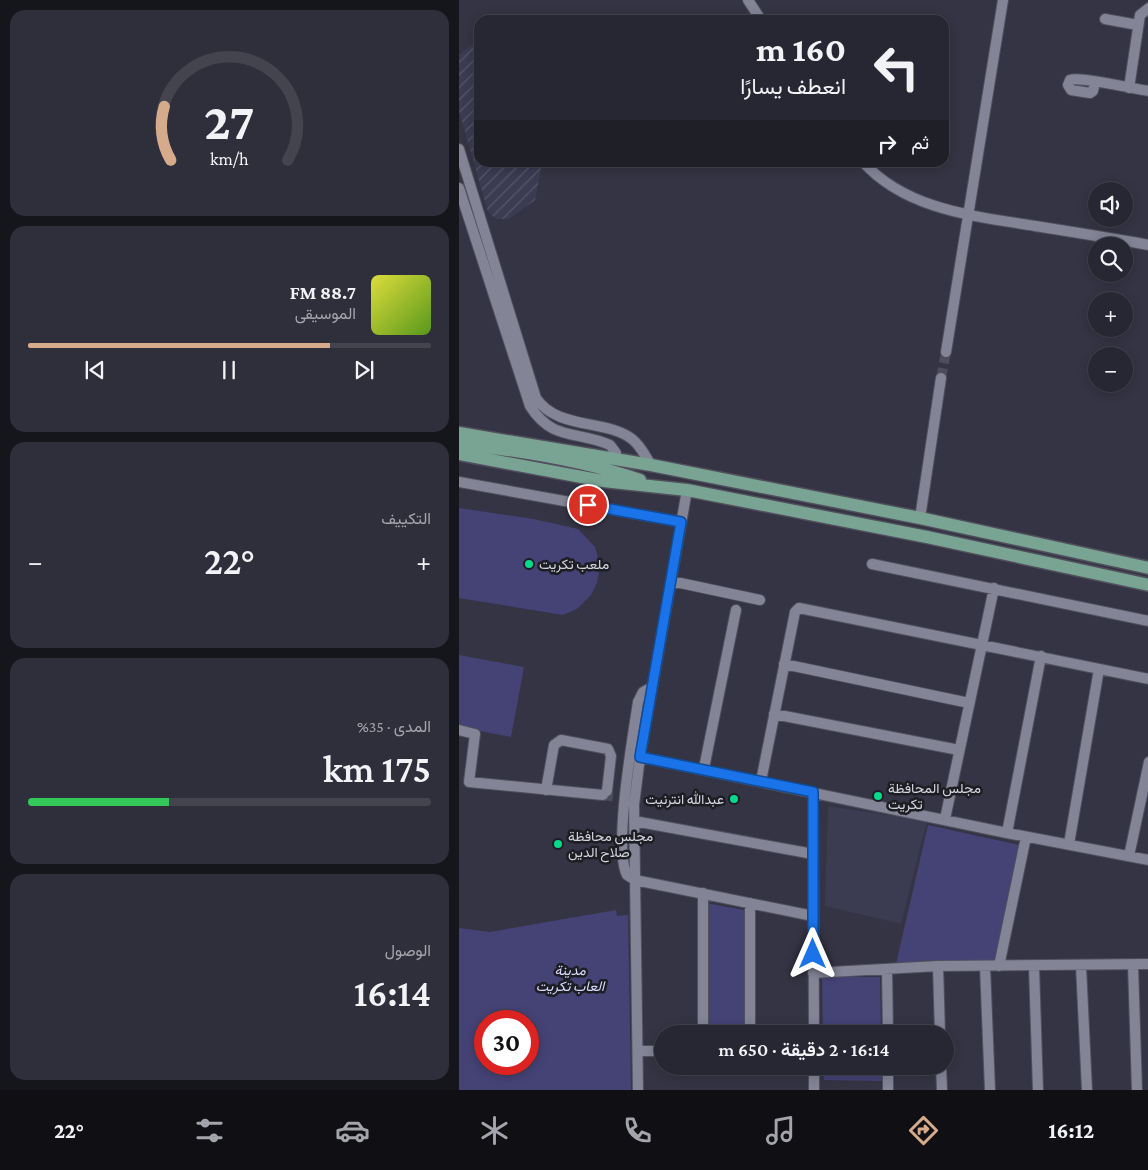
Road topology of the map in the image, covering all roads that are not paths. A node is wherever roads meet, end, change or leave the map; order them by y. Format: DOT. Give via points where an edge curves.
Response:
graph roads {
  1 [pos="748,0"];
  2 [pos="1003,0"];
  3 [pos="1148,8"];
  4 [pos="758,15"];
  5 [pos="1105,19"];
  6 [pos="1138,25"];
  7 [pos="1095,82"];
  8 [pos="1129,88"];
  9 [pos="1148,91"];
  10 [pos="459,149"];
  11 [pos="868,167"];
  12 [pos="459,188"];
  13 [pos="967,215"];
  14 [pos="1148,245"];
  15 [pos="946,352"];
  16 [pos="941,378"];
  17 [pos="459,433"];
  18 [pos="459,444"];
  19 [pos="459,454"];
  20 [pos="616,459"];
  21 [pos="651,465"];
  22 [pos="459,482"];
  23 [pos="656,486"];
  24 [pos="687,490"];
  25 [pos="925,519"];
  26 [pos="681,522"];
  27 [pos="927,537"];
  28 [pos="872,564"];
  29 [pos="1148,568"];
  30 [pos="671,581"];
  31 [pos="1148,585"];
  32 [pos="994,588"];
  33 [pos="760,600"];
  34 [pos="736,610"];
  35 [pos="1148,621"];
  36 [pos="981,644"];
  37 [pos="1041,656"];
  38 [pos="784,664"];
  39 [pos="1099,669"];
  40 [pos="1148,679"];
  41 [pos="652,687"];
  42 [pos="969,702"];
  43 [pos="774,714"];
  44 [pos="459,730"];
  45 [pos="959,750"];
  46 [pos="640,757"];
  47 [pos="1148,762"];
  48 [pos="704,768"];
  49 [pos="761,781"];
  50 [pos="546,790"];
  51 [pos="813,792"];
  52 [pos="945,819"];
  53 [pos="634,821"];
  54 [pos="1007,833"];
  55 [pos="1026,837"];
  56 [pos="1069,844"];
  57 [pos="813,854"];
  58 [pos="1129,856"];
  59 [pos="1148,860"];
  60 [pos="635,880"];
  61 [pos="703,893"];
  62 [pos="751,903"];
  63 [pos="813,916"];
  64 [pos="1148,964"];
  65 [pos="1133,965"];
  66 [pos="939,966"];
  67 [pos="985,966"];
  68 [pos="999,966"];
  69 [pos="1081,966"];
  70 [pos="1034,967"];
  71 [pos="887,969"];
  72 [pos="813,973"];
  73 [pos="703,1025"];
  74 [pos="750,1025"];
  75 [pos="814,1025"];
  76 [pos="888,1025"];
  77 [pos="940,1025"];
  78 [pos="638,1051"];
  79 [pos="654,1051"];
  80 [pos="814,1075"];
  81 [pos="888,1075"];
  82 [pos="941,1075"];
  83 [pos="638,1090"];
  84 [pos="814,1090"];
  85 [pos="888,1090"];
  86 [pos="942,1090"];
  87 [pos="990,1090"];
  88 [pos="1038,1090"];
  89 [pos="1087,1090"];
  90 [pos="1137,1090"];
  1 -- 4 [label="street"];
  2 -- 13 [label="street"];
  3 -- 6 [label="street" via="1141,13"];
  5 -- 6 [label="street"];
  6 -- 8 [label="street"];
  7 -- 8 [label="street"];
  8 -- 9 [label="street"];
  10 -- 21 [label="street" via="536,398 555,415 628,436 638,444"];
  11 -- 13 [label="street" via="896,190"];
  12 -- 20 [label="street" via="530,406 536,416 553,430 610,445 615,450"];
  13 -- 14 [label="street"];
  13 -- 15 [label="street"];
  16 -- 25 [label="street"];
  17 -- 20 [label="main road"];
  18 -- 23 [label="main road" via="599,469"];
  19 -- 23 [label="main road" via="603,481"];
  20 -- 21 [label="main road"];
  21 -- 25 [label="main road"];
  22 -- 26 [label="street"];
  23 -- 24 [label="main road"];
  24 -- 26 [label="street"];
  24 -- 27 [label="main road"];
  25 -- 27 [label="main road"];
  25 -- 29 [label="main road"];
  26 -- 30 [label="street"];
  27 -- 31 [label="main road"];
  28 -- 32 [label="street"];
  30 -- 33 [label="street"];
  30 -- 41 [label="street"];
  32 -- 35 [label="street"];
  32 -- 36 [label="street"];
  34 -- 48 [label="street"];
  36 -- 37 [label="street"];
  36 -- 38 [label="street" via="801,608 795,612"];
  36 -- 42 [label="street"];
  37 -- 39 [label="street"];
  37 -- 54 [label="street"];
  38 -- 42 [label="street"];
  38 -- 43 [label="street"];
  39 -- 40 [label="street"];
  39 -- 56 [label="street"];
  41 -- 46 [label="street"];
  41 -- 60 [label="street" via="643,692 638,702 622,797 624,866 627,875"];
  42 -- 45 [label="street"];
  43 -- 45 [label="street"];
  43 -- 49 [label="street"];
  44 -- 50 [label="street" via="475,734 469,782"];
  45 -- 52 [label="street"];
  46 -- 48 [label="street"];
  46 -- 53 [label="street"];
  47 -- 58 [label="street"];
  48 -- 49 [label="street"];
  49 -- 51 [label="street"];
  50 -- 50 [label="street" via="605,793 611,756 608,749 561,740 554,745"];
  51 -- 52 [label="street"];
  51 -- 57 [label="street"];
  52 -- 54 [label="street"];
  53 -- 57 [label="street"];
  53 -- 60 [label="street"];
  54 -- 55 [label="street"];
  55 -- 56 [label="street"];
  55 -- 68 [label="street"];
  56 -- 58 [label="street"];
  57 -- 63 [label="street"];
  58 -- 59 [label="street"];
  60 -- 61 [label="street"];
  60 -- 78 [label="street"];
  61 -- 62 [label="street"];
  61 -- 73 [label="street"];
  62 -- 63 [label="street"];
  62 -- 74 [label="street"];
  63 -- 72 [label="street"];
  64 -- 65 [label="street"];
  65 -- 69 [label="street"];
  65 -- 90 [label="street"];
  66 -- 67 [label="street"];
  66 -- 71 [label="street"];
  66 -- 77 [label="street"];
  67 -- 68 [label="street"];
  67 -- 87 [label="street"];
  68 -- 70 [label="street"];
  69 -- 70 [label="street"];
  69 -- 89 [label="street"];
  70 -- 88 [label="street"];
  71 -- 72 [label="street"];
  71 -- 76 [label="street"];
  72 -- 75 [label="street"];
  78 -- 79 [label="street"];
  78 -- 83 [label="street"];
  80 -- 84 [label="street"];
  81 -- 85 [label="street"];
  82 -- 86 [label="street"];
}
